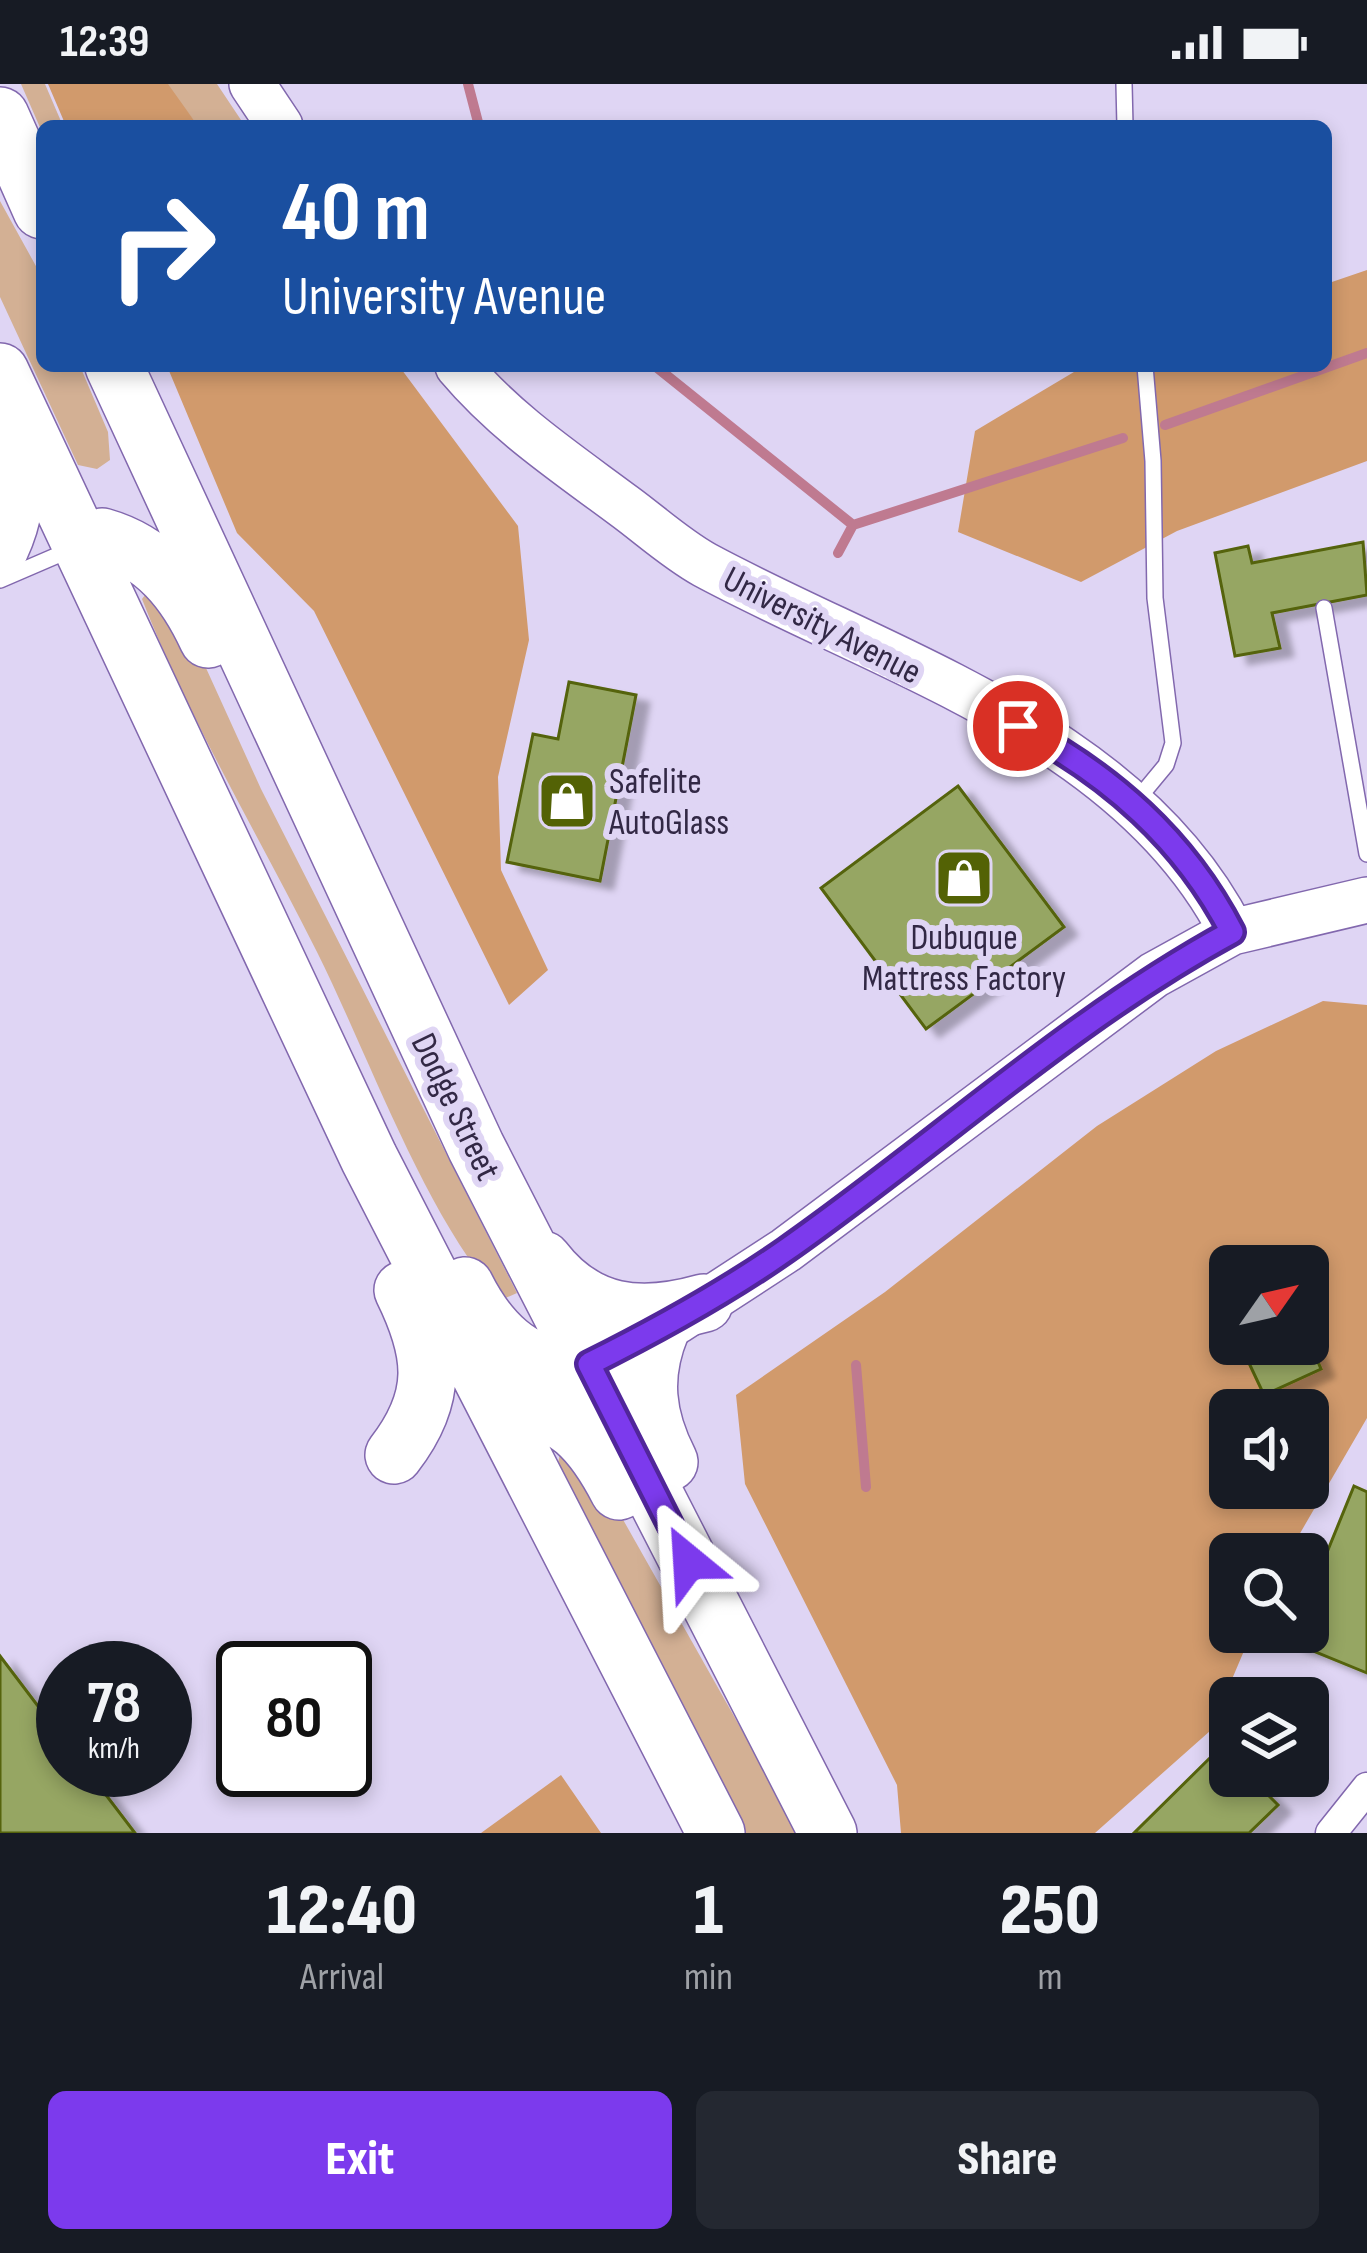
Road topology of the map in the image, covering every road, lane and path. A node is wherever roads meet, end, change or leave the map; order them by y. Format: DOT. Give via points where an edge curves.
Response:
graph roads {
  1 [pos="252,84"];
  2 [pos="1124,84"];
  3 [pos="0,116"];
  4 [pos="276,120"];
  5 [pos="1125,120"];
  6 [pos="0,154"];
  7 [pos="36,197"];
  8 [pos="36,200"];
  9 [pos="0,372"];
  10 [pos="117,372"];
  11 [pos="463,372"];
  12 [pos="1146,372"];
  13 [pos="0,424"];
  14 [pos="179,508"];
  15 [pos="91,541"];
  16 [pos="0,548"];
  17 [pos="0,580"];
  18 [pos="1324,608"];
  19 [pos="1135,803"];
  20 [pos="1367,854"];
  21 [pos="229,862"];
  22 [pos="1367,900"];
  23 [pos="1232,932"];
  24 [pos="406,1000"];
  25 [pos="515,1224"];
  26 [pos="682,1316"];
  27 [pos="580,1368"];
  28 [pos="501,1403"];
  29 [pos="394,1455"];
  30 [pos="781,1741"];
  31 [pos="1367,1788"];
  32 [pos="716,1833"];
  33 [pos="828,1833"];
  34 [pos="1330,1833"];
  1 -- 4 [label="street"];
  2 -- 5 [label="lane"];
  3 -- 7 [label="highway"];
  6 -- 8 [label="highway"];
  9 -- 15 [label="highway"];
  10 -- 14 [label="highway, Dodge Street"];
  11 -- 19 [label="street, University Avenue" via="496,411 700,562 1055,746"];
  12 -- 19 [label="lane" via="1155,598 1174,743"];
  13 -- 16 [label="highway" via="16,477"];
  14 -- 15 [label="highway"];
  14 -- 24 [label="highway, Dodge Street"];
  15 -- 17 [label="lane"];
  15 -- 21 [label="highway"];
  15 -- 24 [label="highway" via="147,556 196,612 290,818"];
  18 -- 20 [label="lane"];
  19 -- 23 [label="street, University Avenue" via="1180,848"];
  21 -- 27 [label="highway" via="280,917 485,1320 535,1363"];
  21 -- 28 [label="highway"];
  21 -- 29 [label="highway" via="313,1109 428,1347 419,1415"];
  22 -- 23 [label="street"];
  23 -- 26 [label="street" via="1154,974 786,1250"];
  24 -- 25 [label="highway, Dodge Street"];
  25 -- 26 [label="highway" via="578,1295 613,1312"];
  25 -- 27 [label="highway, Dodge Street"];
  26 -- 27 [label="street"];
  26 -- 30 [label="highway" via="647,1373 650,1420 757,1630 778,1689"];
  27 -- 28 [label="street"];
  27 -- 30 [label="highway, Dodge Street"];
  28 -- 30 [label="highway" via="558,1416 595,1446 675,1599"];
  28 -- 32 [label="highway"];
  30 -- 33 [label="highway, Dodge Street"];
  31 -- 34 [label="street"];
}
